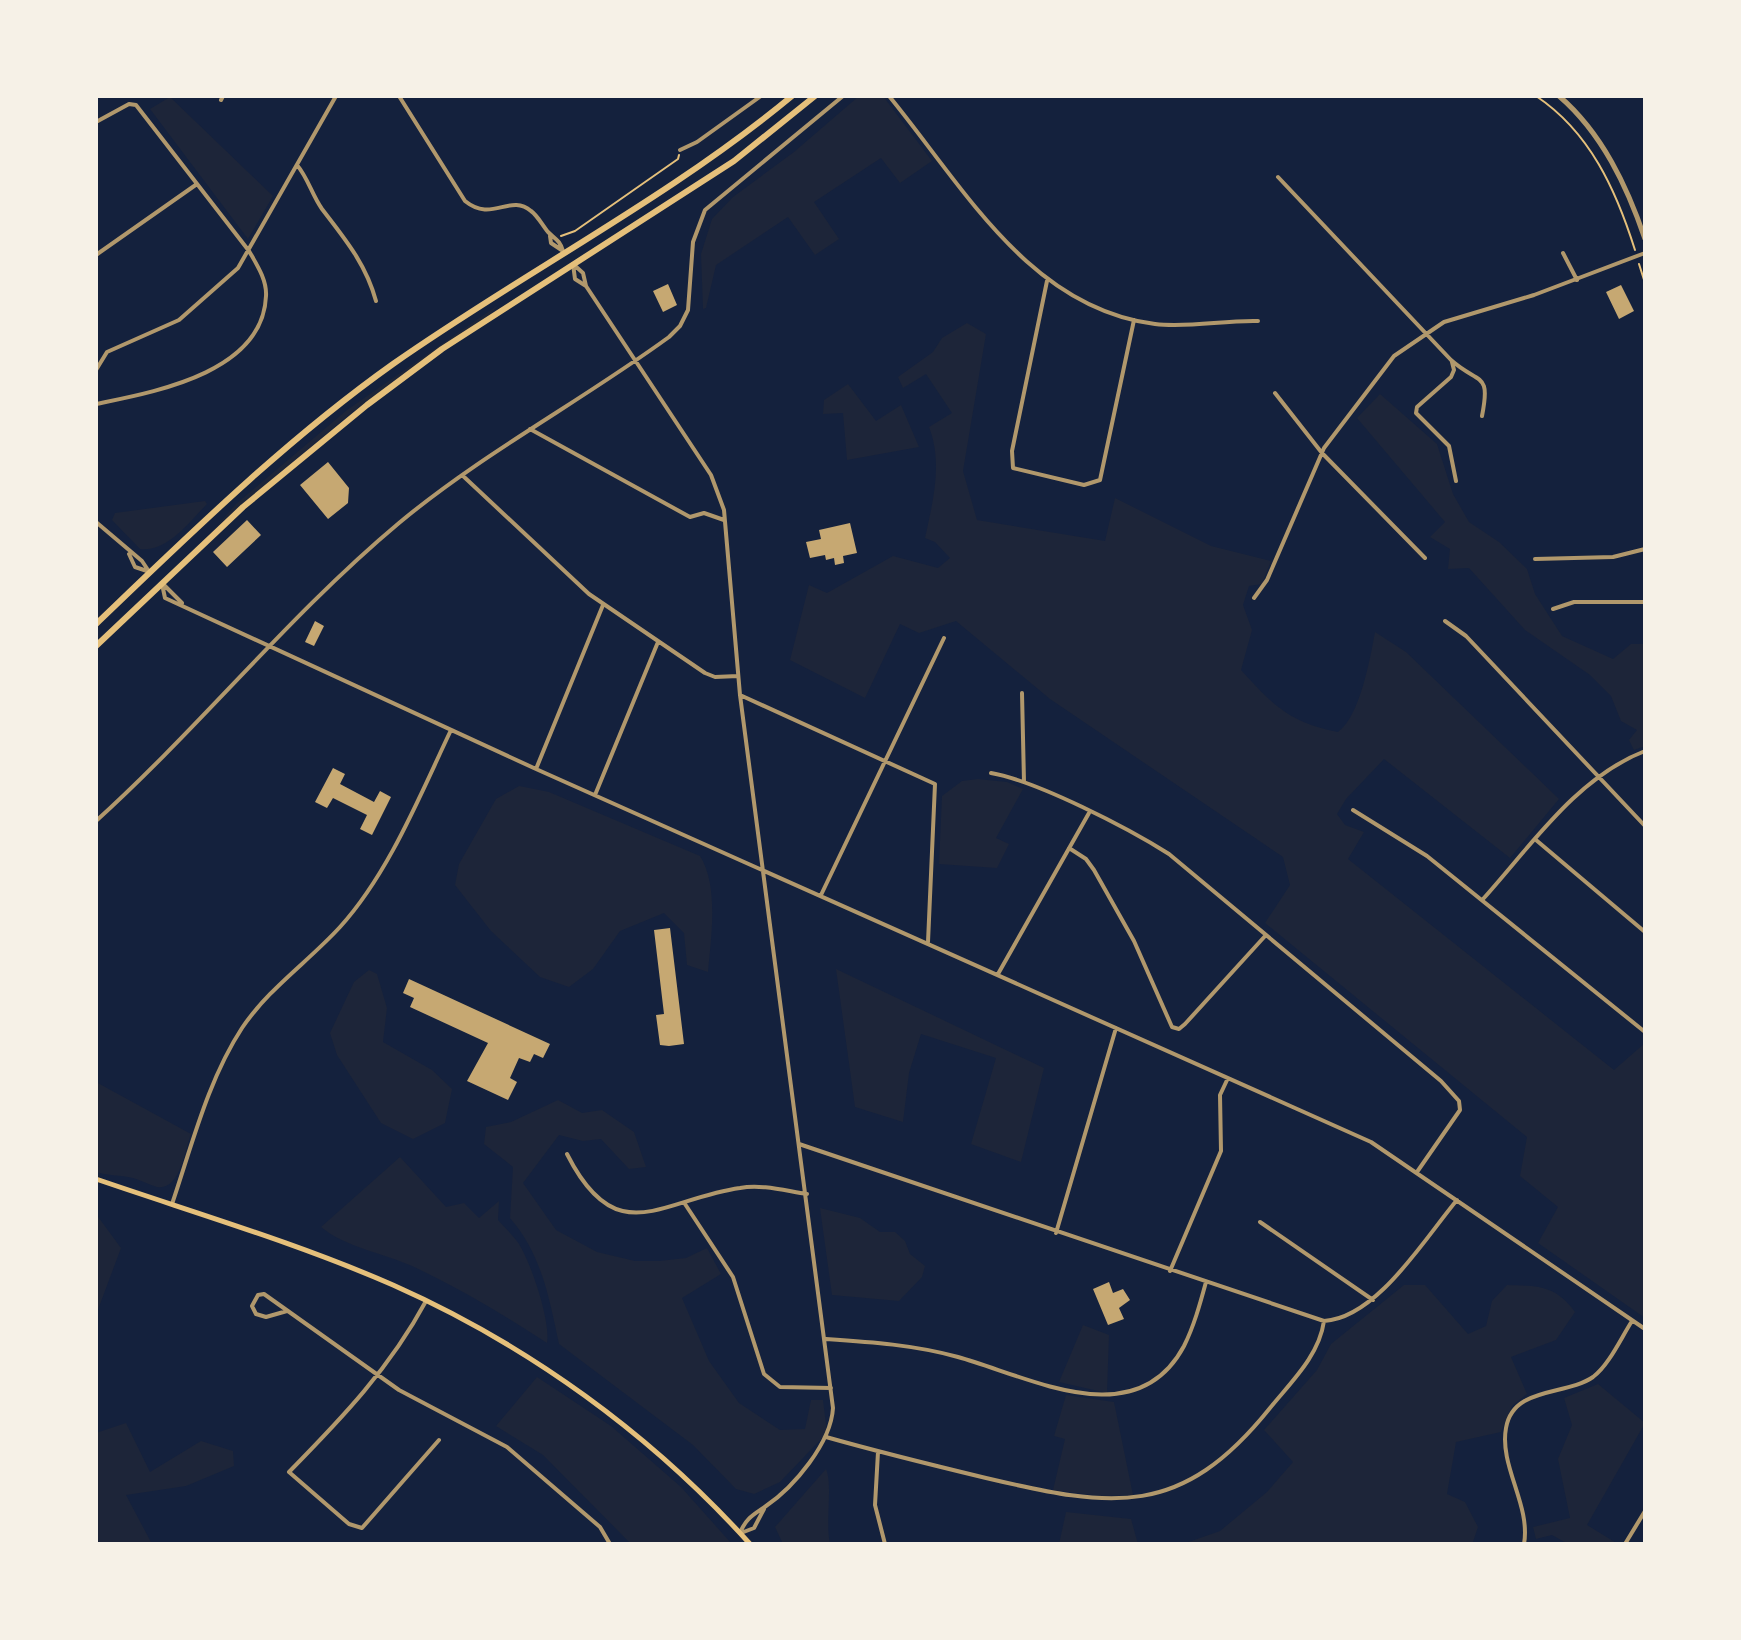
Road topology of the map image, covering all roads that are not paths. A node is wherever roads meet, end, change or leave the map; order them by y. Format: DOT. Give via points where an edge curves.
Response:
graph roads {
  1 [pos="336,96"];
  2 [pos="399,96"];
  3 [pos="761,96"];
  4 [pos="792,96"];
  5 [pos="815,96"];
  6 [pos="843,96"];
  7 [pos="889,96"];
  8 [pos="1559,96"];
  9 [pos="96,122"];
  10 [pos="680,150"];
  11 [pos="297,165"];
  12 [pos="1278,177"];
  13 [pos="197,184"];
  14 [pos="1645,239"];
  15 [pos="249,251"];
  16 [pos="563,251"];
  17 [pos="1563,253"];
  18 [pos="1645,253"];
  19 [pos="96,255"];
  20 [pos="573,264"];
  21 [pos="1577,280"];
  22 [pos="1047,281"];
  23 [pos="586,286"];
  24 [pos="376,301"];
  25 [pos="1134,320"];
  26 [pos="1258,321"];
  27 [pos="1424,332"];
  28 [pos="636,358"];
  29 [pos="1451,360"];
  30 [pos="96,370"];
  31 [pos="1275,393"];
  32 [pos="96,404"];
  33 [pos="1482,416"];
  34 [pos="530,429"];
  35 [pos="1322,453"];
  36 [pos="462,475"];
  37 [pos="1456,481"];
  38 [pos="724,520"];
  39 [pos="96,522"];
  40 [pos="1645,549"];
  41 [pos="128,552"];
  42 [pos="1425,558"];
  43 [pos="1535,559"];
  44 [pos="150,573"];
  45 [pos="162,583"];
  46 [pos="1254,598"];
  47 [pos="1645,602"];
  48 [pos="603,604"];
  49 [pos="183,605"];
  50 [pos="1553,609"];
  51 [pos="1445,621"];
  52 [pos="96,624"];
  53 [pos="944,638"];
  54 [pos="658,641"];
  55 [pos="269,645"];
  56 [pos="96,646"];
  57 [pos="738,676"];
  58 [pos="1022,693"];
  59 [pos="740,695"];
  60 [pos="451,730"];
  61 [pos="1645,751"];
  62 [pos="886,761"];
  63 [pos="536,769"];
  64 [pos="991,773"];
  65 [pos="1598,779"];
  66 [pos="1024,782"];
  67 [pos="595,795"];
  68 [pos="1353,810"];
  69 [pos="1089,813"];
  70 [pos="96,821"];
  71 [pos="1645,826"];
  72 [pos="1536,840"];
  73 [pos="1069,848"];
  74 [pos="764,870"];
  75 [pos="821,895"];
  76 [pos="1483,899"];
  77 [pos="1645,932"];
  78 [pos="1266,935"];
  79 [pos="928,942"];
  80 [pos="998,974"];
  81 [pos="1116,1028"];
  82 [pos="1645,1032"];
  83 [pos="1228,1078"];
  84 [pos="799,1144"];
  85 [pos="567,1154"];
  86 [pos="1417,1172"];
  87 [pos="96,1179"];
  88 [pos="807,1194"];
  89 [pos="1457,1200"];
  90 [pos="171,1204"];
  91 [pos="685,1204"];
  92 [pos="1260,1222"];
  93 [pos="1056,1233"];
  94 [pos="1170,1271"];
  95 [pos="1206,1282"];
  96 [pos="1373,1300"];
  97 [pos="426,1301"];
  98 [pos="287,1311"];
  99 [pos="1632,1320"];
  100 [pos="1324,1321"];
  101 [pos="1645,1329"];
  102 [pos="826,1339"];
  103 [pos="379,1376"];
  104 [pos="831,1388"];
  105 [pos="826,1437"];
  106 [pos="439,1440"];
  107 [pos="878,1452"];
  108 [pos="765,1507"];
  109 [pos="1645,1511"];
  110 [pos="740,1533"];
  111 [pos="748,1543"];
  112 [pos="610,1544"];
  113 [pos="885,1544"];
  114 [pos="1524,1544"];
  115 [pos="1625,1544"];
  1 -- 11 [label="street"];
  2 -- 16 [label="street" via="465,201 489,212 521,205 558,239"];
  3 -- 10 [label="street"];
  4 -- 16 [label="highway" via="722,149"];
  5 -- 20 [label="highway" via="734,161"];
  6 -- 28 [label="street" via="705,210 693,242 688,310 669,337"];
  7 -- 22 [label="street" via="1009,245"];
  8 -- 14 [label="street" via="1600,142"];
  9 -- 13 [label="street" via="136,105"];
  11 -- 15 [label="street"];
  11 -- 24 [label="street" via="352,247"];
  12 -- 27 [label="street"];
  13 -- 15 [label="street"];
  13 -- 19 [label="street"];
  15 -- 30 [label="street" via="223,284 193,309 167,327 116,346"];
  15 -- 32 [label="street" via="267,295 263,314 239,352 200,376 159,391"];
  16 -- 20 [label="highway"];
  16 -- 44 [label="highway" via="341,404 252,477"];
  17 -- 21 [label="street"];
  18 -- 21 [label="street"];
  20 -- 23 [label="street" via="583,273"];
  20 -- 23 [label="street" via="575,279"];
  20 -- 45 [label="highway" via="442,349 316,444"];
  21 -- 27 [label="street"];
  22 -- 25 [label="street" via="1078,300"];
  22 -- 25 [label="street" via="1012,451 1013,468 1084,485 1100,480"];
  23 -- 28 [label="street"];
  25 -- 26 [label="street" via="1172,325"];
  27 -- 29 [label="street"];
  27 -- 35 [label="street" via="1383,369"];
  28 -- 34 [label="street"];
  28 -- 38 [label="street" via="711,475"];
  29 -- 33 [label="street" via="1486,385"];
  29 -- 37 [label="street" via="1451,377 1416,413 1449,446"];
  31 -- 35 [label="street"];
  34 -- 36 [label="street"];
  34 -- 38 [label="street" via="690,517 704,513"];
  35 -- 42 [label="street"];
  35 -- 46 [label="street" via="1267,580"];
  36 -- 48 [label="street"];
  36 -- 55 [label="street" via="396,525"];
  38 -- 57 [label="street"];
  39 -- 41 [label="street"];
  40 -- 43 [label="street" via="1613,557"];
  41 -- 44 [label="street"];
  41 -- 44 [label="street" via="135,567"];
  44 -- 45 [label="highway"];
  44 -- 52 [label="highway"];
  45 -- 49 [label="street"];
  45 -- 49 [label="street" via="165,598"];
  45 -- 56 [label="highway"];
  47 -- 50 [label="street" via="1574,602"];
  48 -- 54 [label="street"];
  48 -- 63 [label="street"];
  49 -- 55 [label="street"];
  51 -- 65 [label="street" via="1466,636"];
  53 -- 62 [label="street"];
  54 -- 57 [label="street" via="705,673"];
  54 -- 67 [label="street"];
  55 -- 60 [label="street"];
  55 -- 70 [label="street" via="195,726"];
  57 -- 59 [label="street"];
  58 -- 66 [label="street"];
  59 -- 62 [label="street"];
  59 -- 74 [label="street"];
  60 -- 63 [label="street"];
  60 -- 90 [label="street" via="355,909 264,1001 233,1043"];
  61 -- 65 [label="street"];
  62 -- 75 [label="street"];
  62 -- 79 [label="street" via="935,784"];
  63 -- 67 [label="street"];
  64 -- 66 [label="street"];
  65 -- 71 [label="street"];
  65 -- 72 [label="street"];
  66 -- 69 [label="street"];
  67 -- 74 [label="street"];
  68 -- 76 [label="street"];
  69 -- 73 [label="street"];
  69 -- 78 [label="street" via="1169,854"];
  72 -- 76 [label="street"];
  72 -- 77 [label="street"];
  73 -- 78 [label="street" via="1086,859 1101,882 1172,1027 1185,1024"];
  73 -- 80 [label="street"];
  74 -- 75 [label="street"];
  74 -- 84 [label="street"];
  75 -- 79 [label="street"];
  76 -- 82 [label="street"];
  78 -- 86 [label="street" via="1459,1101 1455,1120"];
  79 -- 80 [label="street"];
  80 -- 81 [label="street"];
  81 -- 83 [label="street"];
  81 -- 93 [label="street"];
  83 -- 86 [label="street" via="1371,1142"];
  83 -- 94 [label="street" via="1220,1103 1221,1151"];
  84 -- 88 [label="street"];
  84 -- 93 [label="street"];
  85 -- 91 [label="street" via="589,1190 614,1209 646,1213"];
  86 -- 89 [label="street"];
  87 -- 90 [label="main road"];
  88 -- 91 [label="street" via="744,1187"];
  88 -- 102 [label="street"];
  89 -- 96 [label="street"];
  89 -- 99 [label="street"];
  90 -- 97 [label="main road" via="346,1265"];
  91 -- 104 [label="street" via="733,1277 764,1374 780,1387"];
  92 -- 96 [label="street"];
  93 -- 94 [label="street"];
  94 -- 95 [label="street"];
  95 -- 100 [label="street"];
  95 -- 102 [label="street" via="1177,1357 1140,1387 1110,1396 1064,1390 915,1347"];
  96 -- 100 [label="street" via="1351,1316"];
  97 -- 103 [label="street"];
  97 -- 110 [label="main road" via="503,1342 588,1398 644,1442"];
  98 -- 98 [label="street" via="264,1294 252,1306 266,1317"];
  98 -- 103 [label="street"];
  99 -- 101 [label="street"];
  99 -- 114 [label="street" via="1591,1379 1526,1399 1509,1416 1505,1443"];
  100 -- 107 [label="street" via="1314,1353 1239,1444 1205,1472 1150,1495 1080,1499"];
  102 -- 104 [label="street"];
  103 -- 106 [label="street" via="289,1472 349,1524 362,1528"];
  103 -- 112 [label="street" via="507,1447 600,1527"];
  104 -- 105 [label="street" via="832,1421"];
  105 -- 107 [label="street"];
  105 -- 108 [label="street" via="810,1462"];
  107 -- 113 [label="street" via="875,1505"];
  108 -- 110 [label="street" via="746,1519"];
  108 -- 110 [label="street" via="754,1528"];
  109 -- 115 [label="street"];
  110 -- 111 [label="main road"];
}
